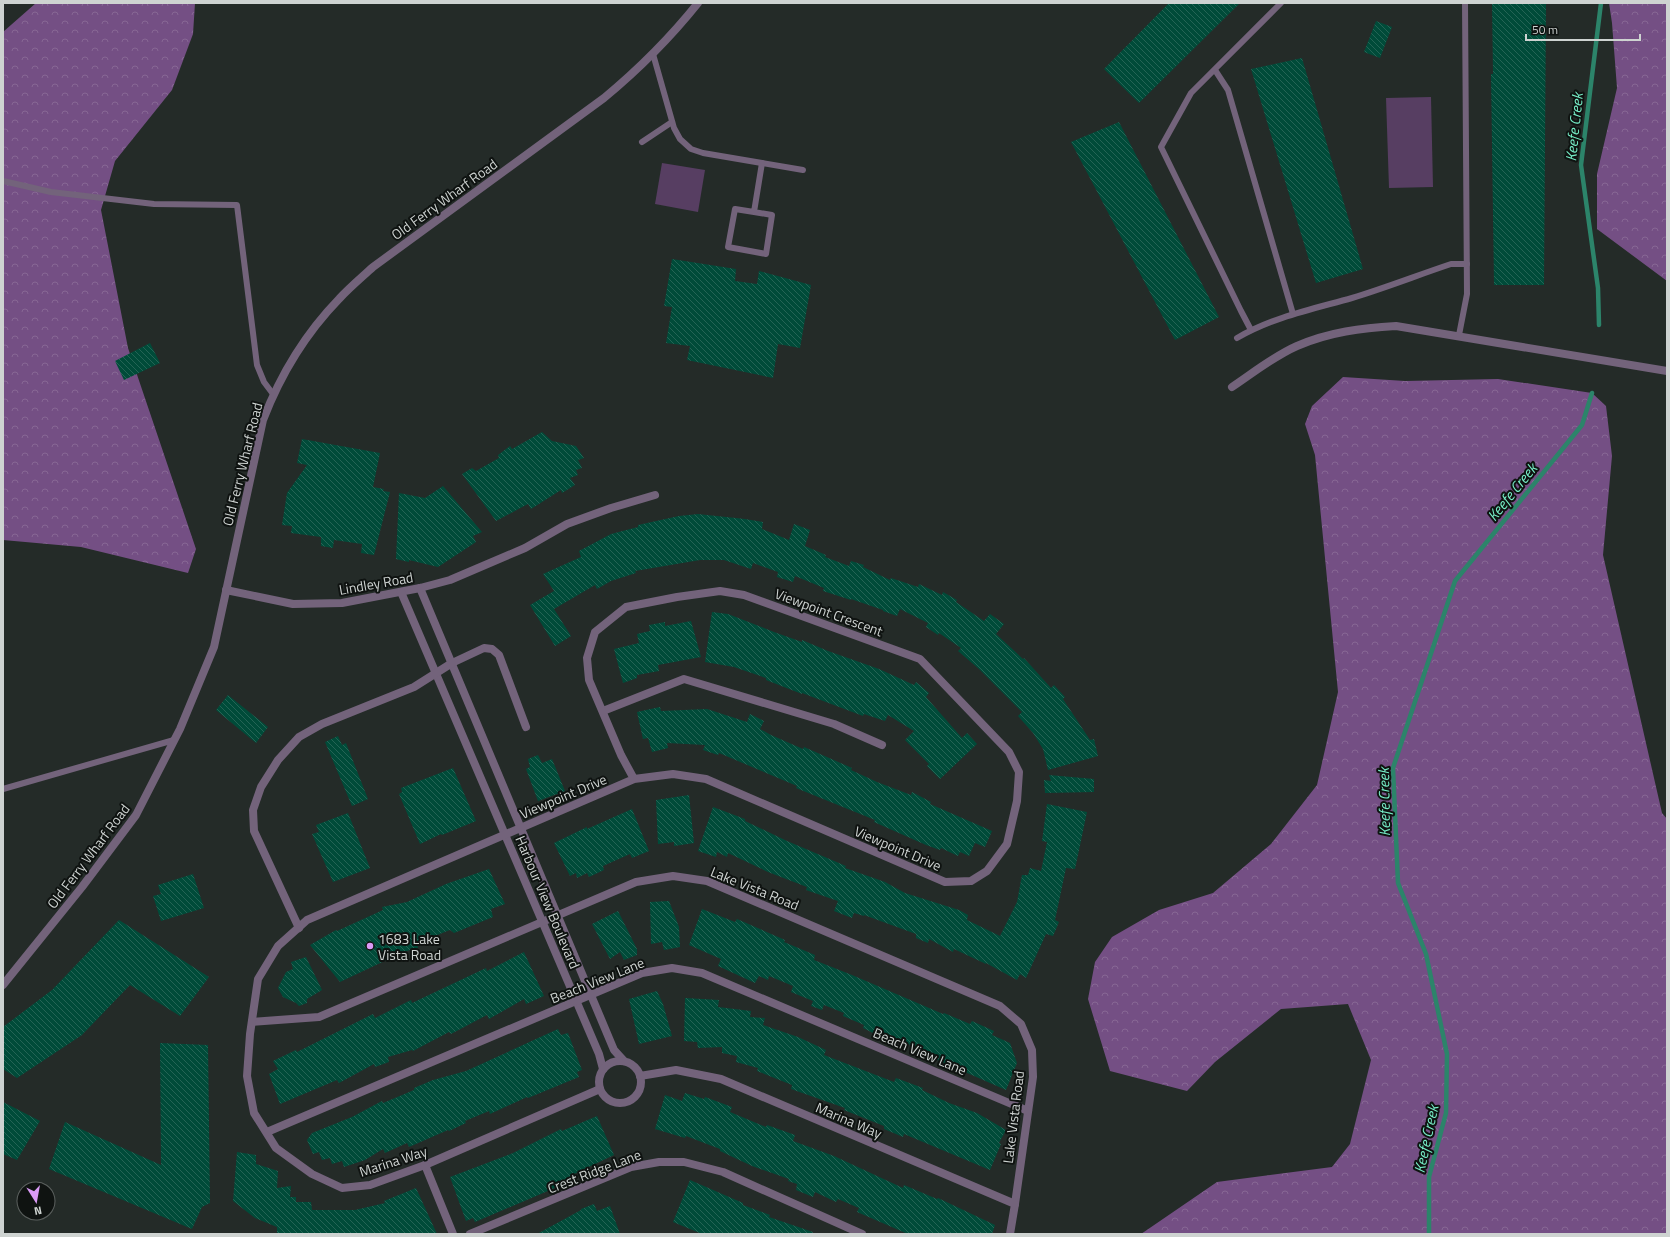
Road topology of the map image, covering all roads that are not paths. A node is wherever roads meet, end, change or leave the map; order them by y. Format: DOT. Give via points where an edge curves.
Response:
graph roads {
  1 [pos="698,3"];
  2 [pos="1280,3"];
  3 [pos="1465,3"];
  4 [pos="653,54"];
  5 [pos="1214,70"];
  6 [pos="672,122"];
  7 [pos="642,142"];
  8 [pos="762,163"];
  9 [pos="803,170"];
  10 [pos="3,181"];
  11 [pos="754,212"];
  12 [pos="1467,264"];
  13 [pos="1293,314"];
  14 [pos="1251,330"];
  15 [pos="1459,335"];
  16 [pos="1237,338"];
  17 [pos="1667,371"];
  18 [pos="1232,387"];
  19 [pos="273,394"];
  20 [pos="655,495"];
  21 [pos="420,588"];
  22 [pos="226,590"];
  23 [pos="401,592"];
  24 [pos="452,663"];
  25 [pos="435,672"];
  26 [pos="603,711"];
  27 [pos="526,727"];
  28 [pos="174,740"];
  29 [pos="882,745"];
  30 [pos="634,779"];
  31 [pos="3,789"];
  32 [pos="521,828"];
  33 [pos="505,835"];
  34 [pos="945,882"];
  35 [pos="558,916"];
  36 [pos="543,922"];
  37 [pos="299,928"];
  38 [pos="3,985"];
  39 [pos="591,995"];
  40 [pos="577,1001"];
  41 [pos="252,1022"];
  42 [pos="624,1062"];
  43 [pos="603,1069"];
  44 [pos="640,1076"];
  45 [pos="600,1089"];
  46 [pos="1028,1111"];
  47 [pos="267,1132"];
  48 [pos="425,1165"];
  49 [pos="1015,1204"];
  50 [pos="453,1234"];
  51 [pos="470,1234"];
  52 [pos="862,1234"];
  53 [pos="1010,1234"];
  1 -- 4 [label="street, Old Ferry Wharf Road"];
  2 -- 5 [label="lane"];
  3 -- 12 [label="lane"];
  4 -- 6 [label="lane"];
  4 -- 19 [label="street, Old Ferry Wharf Road" via="604,98 372,268 321,319 287,366"];
  5 -- 13 [label="lane" via="1228,90"];
  5 -- 14 [label="lane" via="1191,94 1161,147"];
  6 -- 7 [label="lane"];
  6 -- 8 [label="lane" via="680,140 691,149"];
  8 -- 9 [label="lane"];
  8 -- 11 [label="lane"];
  10 -- 19 [label="lane" via="50,192 154,204 237,205 257,365 264,382"];
  11 -- 11 [label="lane" via="772,215 766,254 728,247 735,209"];
  12 -- 13 [label="lane" via="1451,264 1354,297"];
  12 -- 15 [label="lane" via="1468,294"];
  13 -- 14 [label="lane"];
  14 -- 16 [label="lane"];
  15 -- 17 [label="street"];
  15 -- 18 [label="street" via="1396,326 1362,328 1326,335 1296,346"];
  19 -- 22 [label="street, Old Ferry Wharf Road" via="263,420"];
  20 -- 21 [label="street, Lindley Road" via="568,524 525,548 450,580"];
  21 -- 23 [label="street, Lindley Road"];
  21 -- 24 [label="street, Harbour View Boulevard"];
  22 -- 23 [label="street, Lindley Road" via="294,604 342,603"];
  22 -- 28 [label="street, Old Ferry Wharf Road" via="214,647"];
  23 -- 25 [label="street, Harbour View Boulevard"];
  24 -- 25 [label="street"];
  24 -- 27 [label="street" via="484,648 492,649 499,655"];
  24 -- 32 [label="street, Harbour View Boulevard"];
  25 -- 33 [label="street, Harbour View Boulevard"];
  25 -- 37 [label="street" via="414,687 322,724 299,737 278,760 261,787 253,810 254,832"];
  26 -- 29 [label="street" via="684,678 834,724"];
  26 -- 30 [label="street, Viewpoint Crescent"];
  26 -- 34 [label="street, Viewpoint Crescent" via="589,680 587,658 595,632 626,607 678,597 720,591 744,595 920,659 1009,752 1019,772 1017,801 1007,844 987,871 971,881"];
  28 -- 31 [label="lane"];
  28 -- 38 [label="street, Old Ferry Wharf Road" via="136,816"];
  30 -- 32 [label="street, Viewpoint Drive"];
  30 -- 34 [label="street, Viewpoint Drive" via="673,774 706,779"];
  32 -- 33 [label="street, Viewpoint Drive"];
  32 -- 35 [label="street, Harbour View Boulevard"];
  33 -- 36 [label="street, Harbour View Boulevard"];
  33 -- 37 [label="street, Viewpoint Drive" via="307,920"];
  35 -- 36 [label="street, Lake Vista Road"];
  35 -- 39 [label="street, Harbour View Boulevard"];
  35 -- 46 [label="street, Lake Vista Road" via="636,882 673,876 707,881 1000,1006 1021,1024 1032,1050 1033,1077"];
  36 -- 40 [label="street, Harbour View Boulevard"];
  36 -- 41 [label="street, Lake Vista Road" via="318,1017"];
  37 -- 41 [label="street, Viewpoint Drive" via="278,946 258,979"];
  39 -- 40 [label="street, Beach View Lane"];
  39 -- 42 [label="street, Harbour View Boulevard" via="614,1050"];
  39 -- 46 [label="street, Beach View Lane" via="642,973 672,968 702,973"];
  40 -- 43 [label="street, Harbour View Boulevard"];
  40 -- 47 [label="street, Beach View Lane"];
  41 -- 47 [label="street, Marina Way" via="247,1076 254,1113"];
  42 -- 43 [label="street" via="616,1061"];
  42 -- 44 [label="street" via="637,1069"];
  43 -- 45 [label="street"];
  44 -- 45 [label="street" via="640,1088 629,1101 616,1103 603,1095"];
  44 -- 49 [label="street, Marina Way" via="676,1070 721,1079"];
  45 -- 48 [label="street, Marina Way"];
  46 -- 49 [label="street, Lake Vista Road"];
  47 -- 48 [label="street, Marina Way" via="276,1148 312,1174 342,1188 370,1185"];
  48 -- 50 [label="street"];
  49 -- 53 [label="street"];
  51 -- 52 [label="street, Crest Ridge Lane" via="631,1167 684,1162 723,1172"];
}
